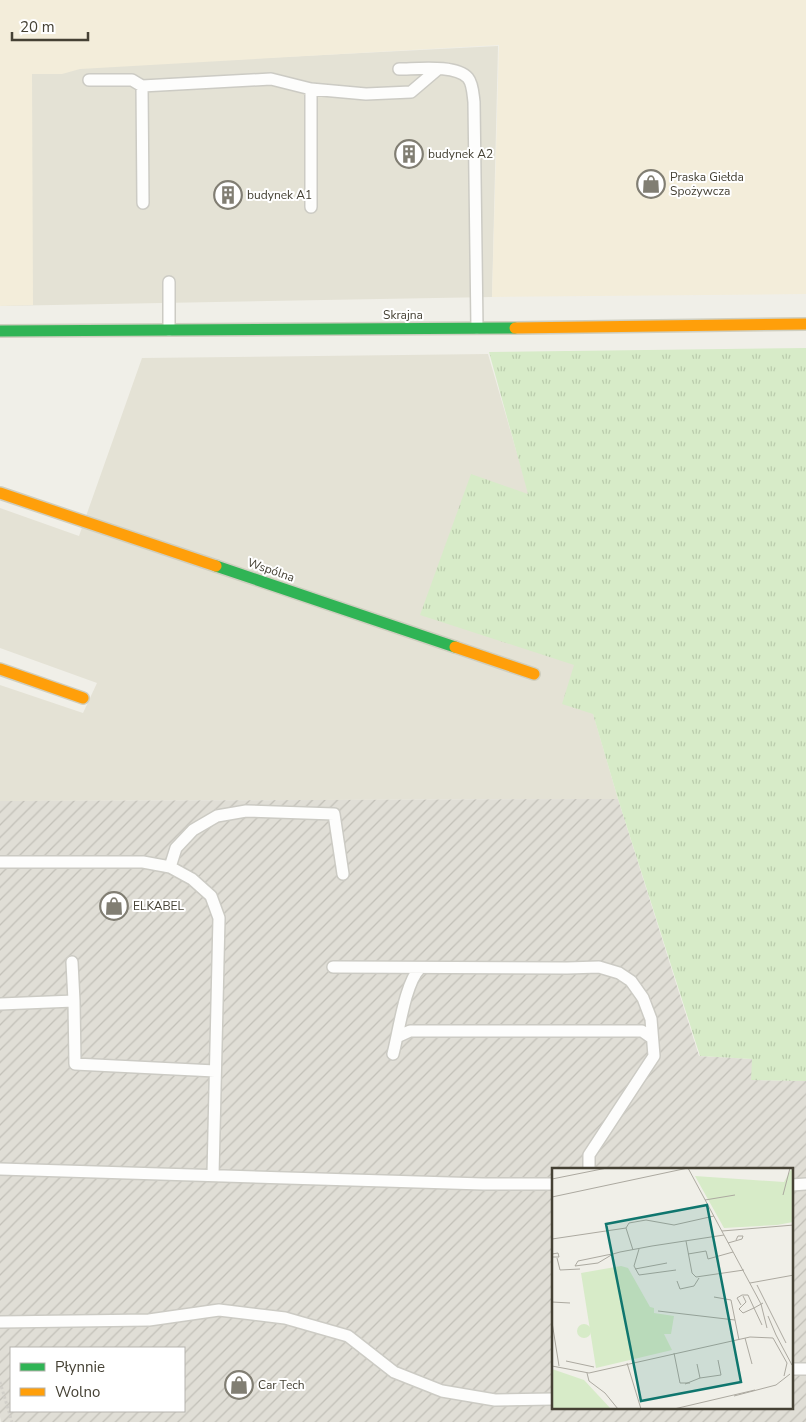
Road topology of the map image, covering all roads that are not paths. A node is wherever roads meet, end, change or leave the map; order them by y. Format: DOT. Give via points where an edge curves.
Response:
graph roads {
  1 [pos="399,69"];
  2 [pos="438,69"];
  3 [pos="89,80"];
  4 [pos="142,86"];
  5 [pos="311,89"];
  6 [pos="143,203"];
  7 [pos="311,207"];
  8 [pos="169,282"];
  9 [pos="806,324"];
  10 [pos="477,328"];
  11 [pos="168,330"];
  12 [pos="0,331"];
  13 [pos="0,493"];
  14 [pos="0,669"];
  15 [pos="534,674"];
  16 [pos="83,698"];
  17 [pos="0,862"];
  18 [pos="170,867"];
  19 [pos="343,874"];
  20 [pos="72,962"];
  21 [pos="334,967"];
  22 [pos="420,968"];
  23 [pos="74,1001"];
  24 [pos="0,1004"];
  25 [pos="398,1037"];
  26 [pos="652,1038"];
  27 [pos="393,1054"];
  28 [pos="215,1070"];
  29 [pos="589,1168"];
  30 [pos="0,1169"];
  31 [pos="212,1175"];
  32 [pos="552,1184"];
  33 [pos="0,1322"];
  34 [pos="552,1400"];
  1 -- 2 [label="lane"];
  2 -- 5 [label="lane" via="411,92 366,94"];
  2 -- 10 [label="lane" via="455,70 468,78 472,87"];
  3 -- 4 [label="lane" via="132,80"];
  4 -- 5 [label="lane" via="271,78"];
  4 -- 6 [label="lane"];
  5 -- 7 [label="lane"];
  8 -- 11 [label="lane"];
  9 -- 10 [label="street, Skrajna"];
  10 -- 11 [label="street, Skrajna"];
  11 -- 12 [label="street, Skrajna"];
  13 -- 15 [label="street, Wspólna"];
  14 -- 16 [label="street"];
  17 -- 18 [label="lane" via="143,862"];
  18 -- 19 [label="lane" via="176,848 193,830 218,816 246,811 334,814"];
  18 -- 28 [label="lane" via="192,879 211,896 219,918"];
  20 -- 23 [label="lane"];
  21 -- 22 [label="lane"];
  22 -- 25 [label="lane" via="407,993"];
  22 -- 26 [label="lane" via="599,967 619,973 631,981 643,998 651,1019"];
  23 -- 24 [label="lane"];
  23 -- 28 [label="lane" via="75,1064"];
  25 -- 26 [label="lane" via="410,1031 642,1031"];
  25 -- 27 [label="lane"];
  26 -- 29 [label="lane" via="654,1056 589,1155"];
  28 -- 31 [label="lane"];
  30 -- 31 [label="lane"];
  31 -- 32 [label="lane"];
  33 -- 34 [label="lane" via="149,1320 219,1310 285,1318 348,1336 394,1372 442,1391 495,1400"];
}
